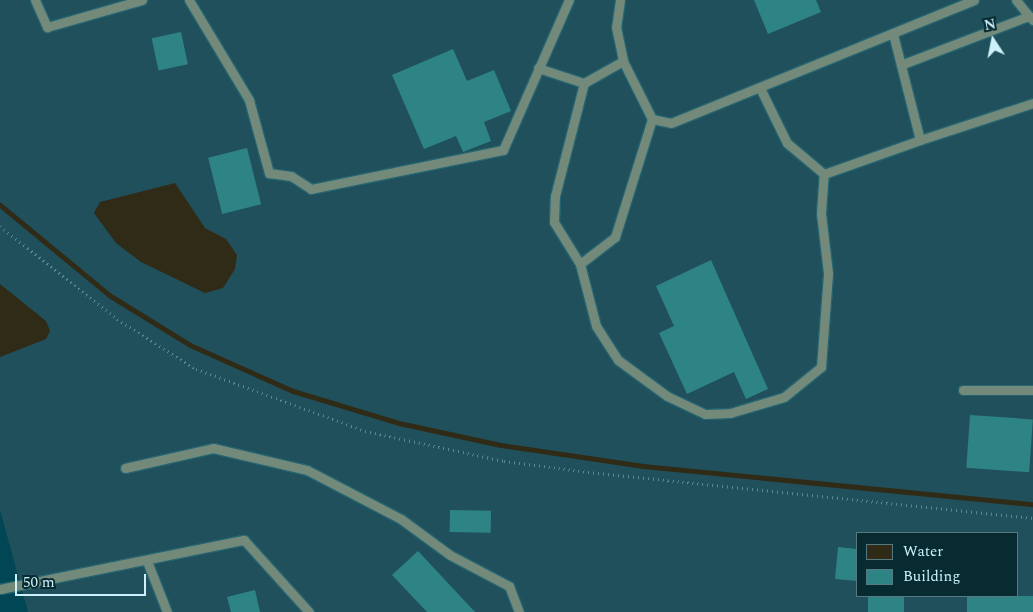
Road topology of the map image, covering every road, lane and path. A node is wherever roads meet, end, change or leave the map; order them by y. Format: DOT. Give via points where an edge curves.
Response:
graph roads {
  1 [pos="35,0"];
  2 [pos="142,0"];
  3 [pos="189,0"];
  4 [pos="569,0"];
  5 [pos="620,0"];
  6 [pos="974,0"];
  7 [pos="1016,0"];
  8 [pos="1031,18"];
  9 [pos="893,34"];
  10 [pos="623,61"];
  11 [pos="903,64"];
  12 [pos="538,68"];
  13 [pos="584,83"];
  14 [pos="760,88"];
  15 [pos="1033,103"];
  16 [pos="652,119"];
  17 [pos="920,140"];
  18 [pos="824,174"];
  19 [pos="0,226"];
  20 [pos="580,264"];
  21 [pos="962,390"];
  22 [pos="1033,390"];
  23 [pos="125,468"];
  24 [pos="1033,518"];
  25 [pos="147,560"];
  26 [pos="0,589"];
  27 [pos="167,612"];
  28 [pos="309,612"];
  29 [pos="519,612"];
  1 -- 2 [label="lane" via="47,27"];
  3 -- 12 [label="lane" via="250,100 269,173 291,176 311,189 503,150"];
  4 -- 12 [label="lane"];
  5 -- 10 [label="lane" via="616,27"];
  6 -- 9 [label="lane"];
  7 -- 8 [label="lane"];
  8 -- 11 [label="lane"];
  9 -- 11 [label="lane"];
  9 -- 14 [label="lane"];
  10 -- 13 [label="lane"];
  10 -- 16 [label="lane"];
  11 -- 17 [label="lane"];
  12 -- 13 [label="lane"];
  13 -- 20 [label="lane" via="555,196 554,222"];
  14 -- 16 [label="lane" via="671,123"];
  14 -- 18 [label="lane" via="787,143"];
  15 -- 17 [label="lane"];
  16 -- 20 [label="lane" via="614,237"];
  17 -- 18 [label="lane"];
  18 -- 20 [label="lane" via="822,213 828,273 820,367 784,397 730,413 705,414 666,396 618,360 596,326"];
  19 -- 24 [label="path" via="117,319 196,369 357,428 504,461"];
  21 -- 22 [label="lane"];
  23 -- 29 [label="lane" via="213,448 307,470 402,519 450,555 509,586"];
  25 -- 26 [label="lane"];
  25 -- 27 [label="lane"];
  25 -- 28 [label="lane" via="244,540"];
}
